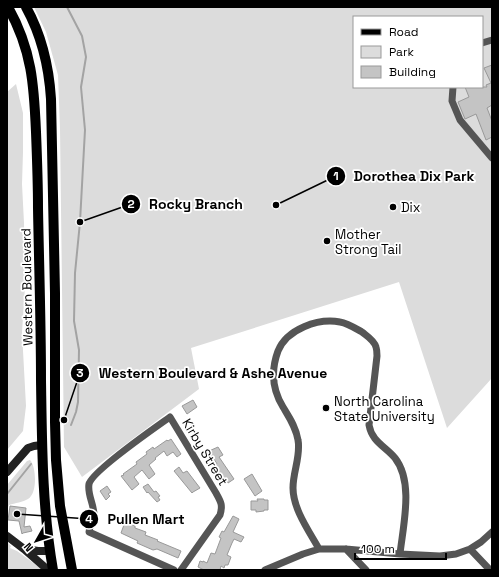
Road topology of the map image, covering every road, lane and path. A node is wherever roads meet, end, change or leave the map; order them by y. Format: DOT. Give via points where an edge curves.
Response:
graph roads {
  1 [pos="8,7"];
  2 [pos="26,7"];
  3 [pos="453,88"];
  4 [pos="492,158"];
  5 [pos="56,445"];
  6 [pos="42,446"];
  7 [pos="7,472"];
  8 [pos="492,532"];
  9 [pos="7,536"];
  10 [pos="24,549"];
  11 [pos="319,549"];
  12 [pos="470,549"];
  13 [pos="346,550"];
  14 [pos="50,551"];
  15 [pos="400,554"];
  16 [pos="48,570"];
  17 [pos="53,570"];
  18 [pos="71,570"];
  19 [pos="174,570"];
  20 [pos="181,570"];
  21 [pos="265,570"];
  22 [pos="366,570"];
  23 [pos="490,570"];
  1 -- 6 [label="main road, Western Boulevard" via="25,46 35,101"];
  2 -- 5 [label="main road, Western Boulevard" via="44,52 51,99"];
  3 -- 4 [label="street" via="452,101 460,120"];
  5 -- 6 [label="main road"];
  5 -- 18 [label="main road, Western Boulevard" via="60,506"];
  6 -- 7 [label="street" via="28,448"];
  6 -- 14 [label="main road, Western Boulevard"];
  8 -- 12 [label="street"];
  9 -- 10 [label="street"];
  10 -- 14 [label="street"];
  10 -- 16 [label="street"];
  11 -- 13 [label="street"];
  11 -- 15 [label="street" via="300,515 294,495 298,440 294,425 277,397 273,372 278,351 286,339 309,324 333,321 357,329 374,342 376,347 369,425 373,438 396,459 405,479 407,494"];
  11 -- 21 [label="street"];
  12 -- 15 [label="street" via="446,555"];
  12 -- 23 [label="street"];
  13 -- 15 [label="street"];
  13 -- 22 [label="street"];
  14 -- 17 [label="main road, Western Boulevard"];
  14 -- 18 [label="main road" via="61,554"];
  19 -- 20 [label="street, Kirby Street" via="89,532 94,520 89,490 91,479 108,463 170,417 216,493 222,509"];
}
